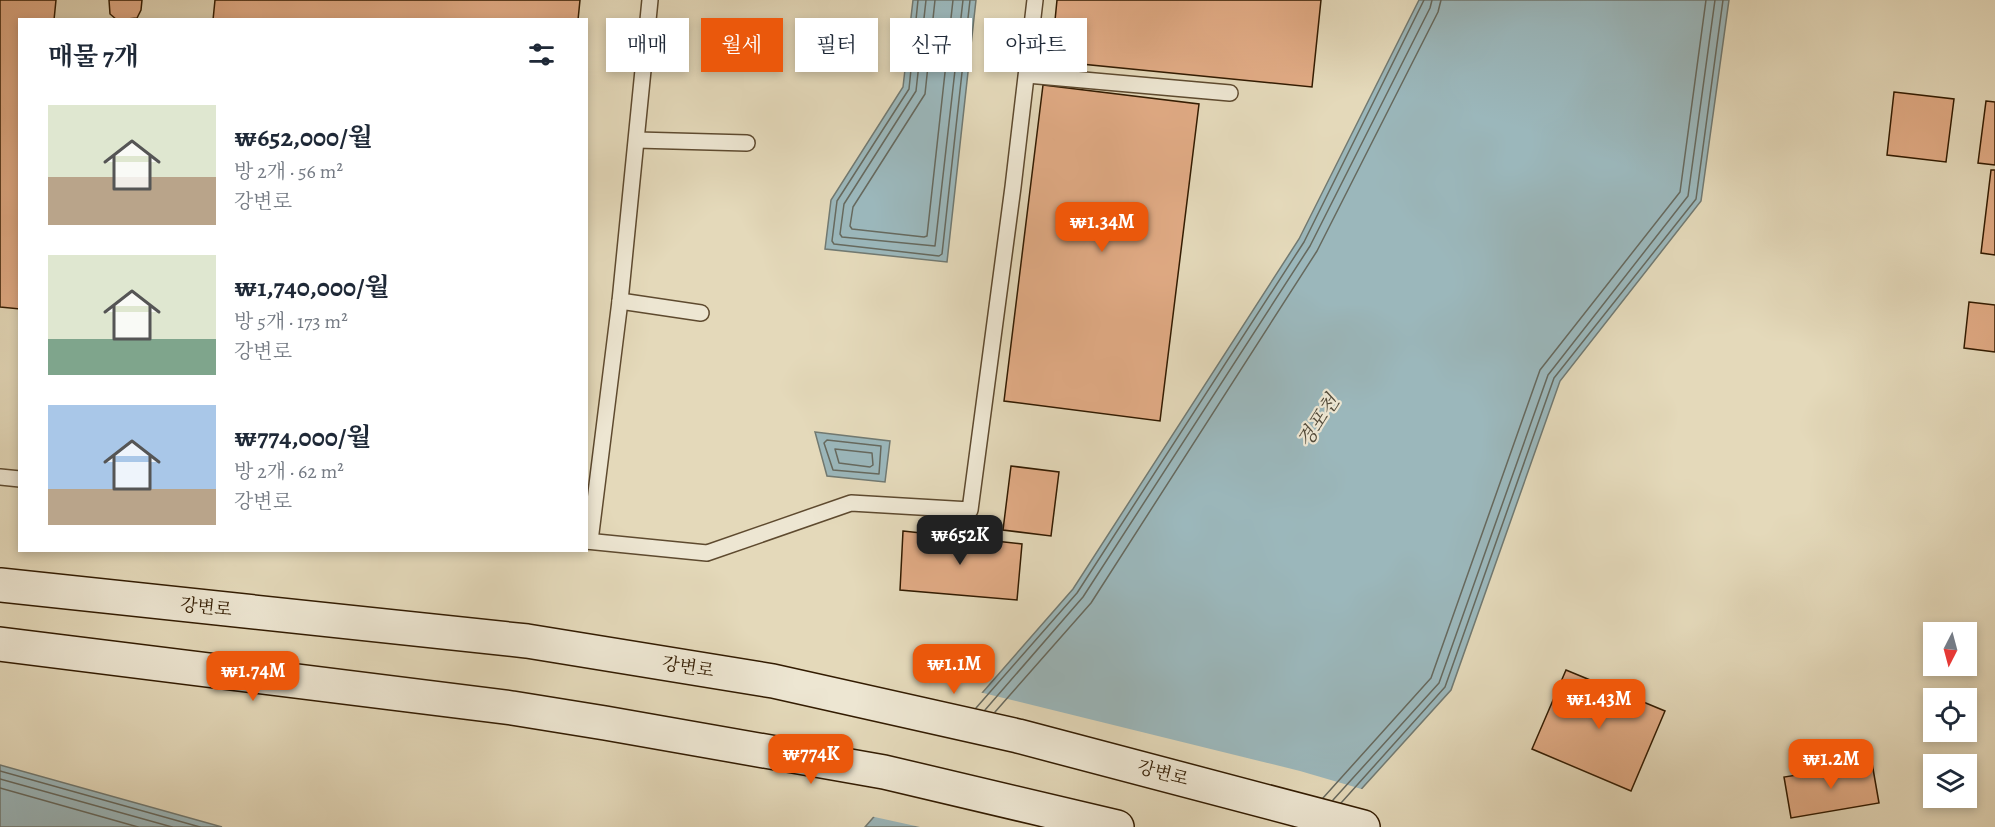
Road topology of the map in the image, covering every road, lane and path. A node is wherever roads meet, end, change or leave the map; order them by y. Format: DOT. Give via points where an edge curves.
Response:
graph roads {
  1 [pos="650,0"];
  2 [pos="1035,0"];
  3 [pos="1027,75"];
  4 [pos="1230,93"];
  5 [pos="637,140"];
  6 [pos="747,143"];
  7 [pos="620,301"];
  8 [pos="701,313"];
  9 [pos="0,477"];
  10 [pos="18,479"];
  11 [pos="588,541"];
  12 [pos="0,585"];
  13 [pos="0,644"];
  14 [pos="1117,827"];
  15 [pos="1363,827"];
  1 -- 5 [label="lane"];
  2 -- 3 [label="lane"];
  3 -- 4 [label="lane"];
  3 -- 11 [label="lane" via="970,510 851,503 707,553"];
  5 -- 6 [label="lane"];
  5 -- 7 [label="lane"];
  7 -- 8 [label="lane"];
  7 -- 11 [label="lane"];
  9 -- 10 [label="lane"];
  12 -- 15 [label="street, 강변로" via="527,640 772,681 1007,733"];
  13 -- 14 [label="street" via="512,708 884,772"];
}
